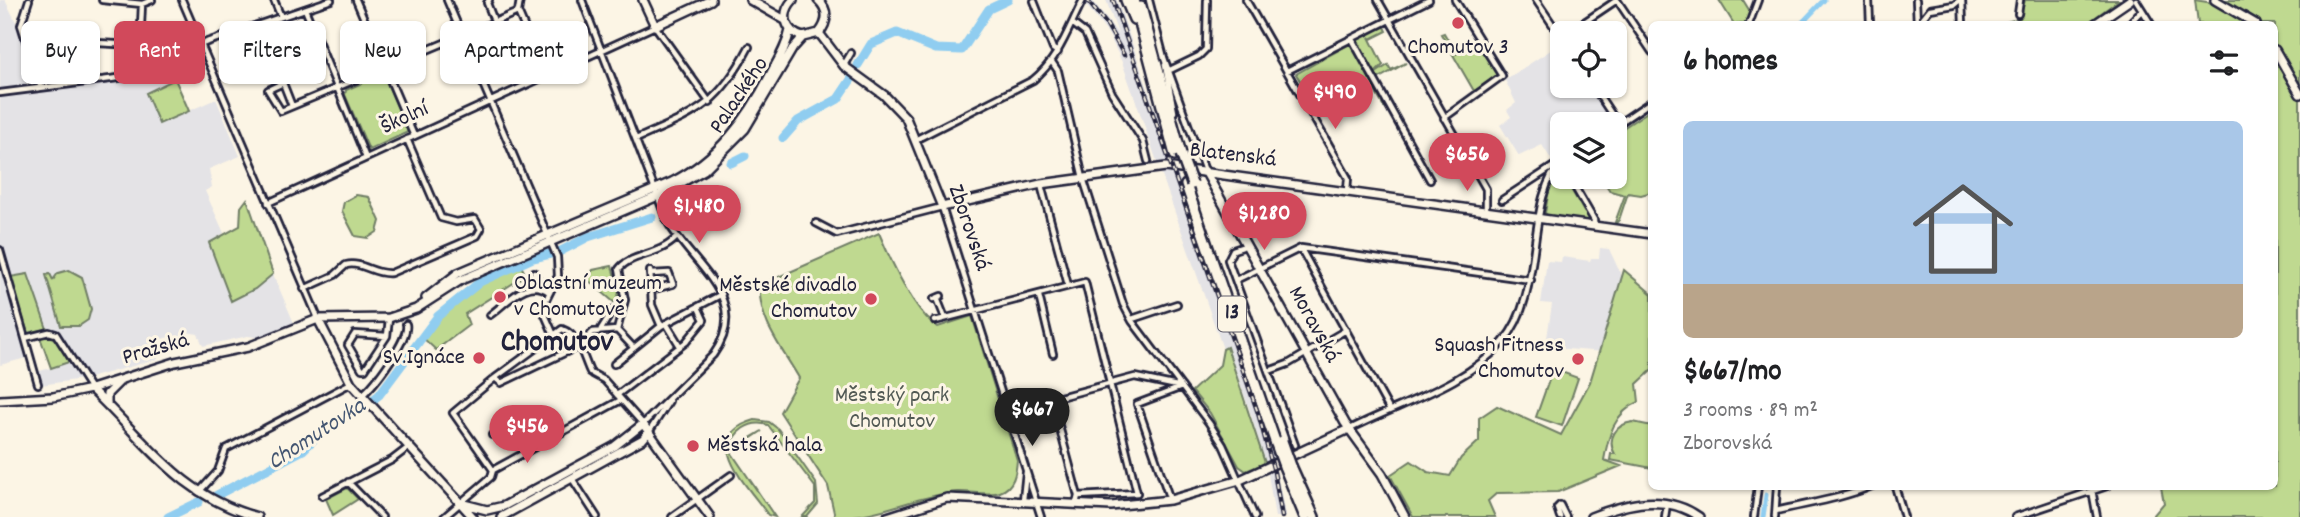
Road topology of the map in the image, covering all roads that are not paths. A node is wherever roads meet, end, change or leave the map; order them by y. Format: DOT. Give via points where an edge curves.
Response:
graph roads {
  1 [pos="29,0"];
  2 [pos="102,0"];
  3 [pos="152,0"];
  4 [pos="182,0"];
  5 [pos="274,0"];
  6 [pos="331,0"];
  7 [pos="356,0"];
  8 [pos="447,0"];
  9 [pos="489,0"];
  10 [pos="520,0"];
  11 [pos="582,0"];
  12 [pos="643,0"];
  13 [pos="750,0"];
  14 [pos="793,0"];
  15 [pos="1083,0"];
  16 [pos="1126,0"];
  17 [pos="1207,0"];
  18 [pos="1246,0"];
  19 [pos="1378,0"];
  20 [pos="1429,0"];
  21 [pos="1455,0"];
  22 [pos="1536,0"];
  23 [pos="1617,0"];
  24 [pos="1758,0"];
  25 [pos="1869,0"];
  26 [pos="1916,0"];
  27 [pos="1961,0"];
  28 [pos="2020,0"];
  29 [pos="2130,0"];
  30 [pos="2136,0"];
  31 [pos="2215,0"];
  32 [pos="707,1"];
  33 [pos="821,1"];
  34 [pos="1034,1"];
  35 [pos="1141,1"];
  36 [pos="142,4"];
  37 [pos="787,8"];
  38 [pos="305,9"];
  39 [pos="2141,11"];
  40 [pos="518,12"];
  41 [pos="771,12"];
  42 [pos="2018,14"];
  43 [pos="281,17"];
  44 [pos="785,20"];
  45 [pos="1388,20"];
  46 [pos="141,21"];
  47 [pos="191,21"];
  48 [pos="365,21"];
  49 [pos="456,21"];
  50 [pos="494,21"];
  51 [pos="522,21"];
  52 [pos="1550,21"];
  53 [pos="1586,21"];
  54 [pos="1750,21"];
  55 [pos="1870,21"];
  56 [pos="1918,21"];
  57 [pos="1920,21"];
  58 [pos="1963,21"];
  59 [pos="2099,21"];
  60 [pos="2132,21"];
  61 [pos="2149,21"];
  62 [pos="2251,21"];
  63 [pos="1072,23"];
  64 [pos="20,24"];
  65 [pos="1140,25"];
  66 [pos="655,26"];
  67 [pos="790,30"];
  68 [pos="819,33"];
  69 [pos="803,37"];
  70 [pos="1352,38"];
  71 [pos="205,42"];
  72 [pos="114,45"];
  73 [pos="1648,46"];
  74 [pos="749,47"];
  75 [pos="601,50"];
  76 [pos="1058,52"];
  77 [pos="851,53"];
  78 [pos="205,56"];
  79 [pos="588,56"];
  80 [pos="2278,56"];
  81 [pos="1164,58"];
  82 [pos="1052,62"];
  83 [pos="846,68"];
  84 [pos="1170,70"];
  85 [pos="1287,71"];
  86 [pos="114,79"];
  87 [pos="344,84"];
  88 [pos="392,84"];
  89 [pos="484,84"];
  90 [pos="526,84"];
  91 [pos="40,85"];
  92 [pos="337,87"];
  93 [pos="2297,91"];
  94 [pos="0,93"];
  95 [pos="491,100"];
  96 [pos="710,103"];
  97 [pos="1648,104"];
  98 [pos="292,106"];
  99 [pos="1444,118"];
  100 [pos="1627,118"];
  101 [pos="414,136"];
  102 [pos="407,139"];
  103 [pos="636,139"];
  104 [pos="915,141"];
  105 [pos="1179,152"];
  106 [pos="366,158"];
  107 [pos="1147,161"];
  108 [pos="1550,170"];
  109 [pos="1205,171"];
  110 [pos="1083,178"];
  111 [pos="1430,180"];
  112 [pos="1041,184"];
  113 [pos="1550,186"];
  114 [pos="1576,189"];
  115 [pos="1347,191"];
  116 [pos="657,193"];
  117 [pos="1502,200"];
  118 [pos="268,203"];
  119 [pos="942,207"];
  120 [pos="1486,210"];
  121 [pos="1540,219"];
  122 [pos="816,223"];
  123 [pos="1594,226"];
  124 [pos="1648,233"];
  125 [pos="676,238"];
  126 [pos="551,241"];
  127 [pos="1242,247"];
  128 [pos="1301,248"];
  129 [pos="0,250"];
  130 [pos="650,256"];
  131 [pos="650,264"];
  132 [pos="1260,269"];
  133 [pos="534,272"];
  134 [pos="1236,280"];
  135 [pos="1531,280"];
  136 [pos="540,285"];
  137 [pos="1068,285"];
  138 [pos="304,289"];
  139 [pos="651,290"];
  140 [pos="549,292"];
  141 [pos="1039,296"];
  142 [pos="723,297"];
  143 [pos="937,298"];
  144 [pos="1177,304"];
  145 [pos="698,307"];
  146 [pos="622,310"];
  147 [pos="975,310"];
  148 [pos="611,312"];
  149 [pos="491,315"];
  150 [pos="389,318"];
  151 [pos="608,318"];
  152 [pos="945,318"];
  153 [pos="318,319"];
  154 [pos="1132,319"];
  155 [pos="935,321"];
  156 [pos="406,324"];
  157 [pos="663,325"];
  158 [pos="601,329"];
  159 [pos="617,330"];
  160 [pos="1346,330"];
  161 [pos="553,333"];
  162 [pos="387,336"];
  163 [pos="25,338"];
  164 [pos="579,345"];
  165 [pos="632,346"];
  166 [pos="680,346"];
  167 [pos="1307,352"];
  168 [pos="1053,354"];
  169 [pos="614,364"];
  170 [pos="1269,371"];
  171 [pos="495,378"];
  172 [pos="121,380"];
  173 [pos="351,383"];
  174 [pos="38,384"];
  175 [pos="1111,384"];
  176 [pos="1182,387"];
  177 [pos="91,389"];
  178 [pos="617,394"];
  179 [pos="364,397"];
  180 [pos="671,397"];
  181 [pos="0,400"];
  182 [pos="621,400"];
  183 [pos="1052,400"];
  184 [pos="107,404"];
  185 [pos="1389,410"];
  186 [pos="1007,411"];
  187 [pos="643,424"];
  188 [pos="1349,429"];
  189 [pos="649,433"];
  190 [pos="492,435"];
  191 [pos="549,439"];
  192 [pos="1295,445"];
  193 [pos="410,447"];
  194 [pos="1289,462"];
  195 [pos="493,470"];
  196 [pos="1026,471"];
  197 [pos="731,474"];
  198 [pos="573,480"];
  199 [pos="1240,480"];
  200 [pos="348,482"];
  201 [pos="1757,490"];
  202 [pos="1777,490"];
  203 [pos="1862,490"];
  204 [pos="1896,490"];
  205 [pos="2092,490"];
  206 [pos="198,493"];
  207 [pos="322,496"];
  208 [pos="696,500"];
  209 [pos="1023,500"];
  210 [pos="1077,500"];
  211 [pos="1170,500"];
  212 [pos="1036,501"];
  213 [pos="460,503"];
  214 [pos="1667,504"];
  215 [pos="486,513"];
  216 [pos="238,514"];
  217 [pos="1776,514"];
  218 [pos="257,517"];
  219 [pos="382,517"];
  220 [pos="444,517"];
  221 [pos="473,517"];
  222 [pos="501,517"];
  223 [pos="597,517"];
  224 [pos="672,517"];
  225 [pos="710,517"];
  226 [pos="887,517"];
  227 [pos="1041,517"];
  228 [pos="1255,517"];
  229 [pos="1305,517"];
  230 [pos="1314,517"];
  231 [pos="1402,517"];
  232 [pos="1560,517"];
  233 [pos="1566,517"];
  234 [pos="1591,517"];
  235 [pos="1665,517"];
  236 [pos="1698,517"];
  237 [pos="1754,517"];
  238 [pos="1904,517"];
  239 [pos="2015,517"];
  240 [pos="2097,517"];
  1 -- 64 [label="street"];
  2 -- 36 [label="street"];
  3 -- 36 [label="street"];
  4 -- 47 [label="street"];
  5 -- 43 [label="street"];
  6 -- 38 [label="street"];
  7 -- 48 [label="street"];
  8 -- 49 [label="street"];
  9 -- 50 [label="street"];
  10 -- 40 [label="street"];
  11 -- 75 [label="street"];
  12 -- 66 [label="street"];
  13 -- 41 [label="street"];
  14 -- 37 [label="street"];
  15 -- 63 [label="street"];
  16 -- 65 [label="highway"];
  17 -- 84 [label="street" via="1206,49"];
  18 -- 85 [label="street"];
  19 -- 45 [label="street"];
  20 -- 45 [label="street"];
  21 -- 99 [label="street" via="1502,76"];
  22 -- 52 [label="street"];
  23 -- 53 [label="street"];
  23 -- 73 [label="street"];
  24 -- 54 [label="street"];
  25 -- 55 [label="street"];
  26 -- 56 [label="street"];
  27 -- 57 [label="street" via="1930,9"];
  27 -- 58 [label="street"];
  28 -- 42 [label="street"];
  29 -- 59 [label="street"];
  30 -- 39 [label="street"];
  31 -- 62 [label="street"];
  32 -- 66 [label="street, Školní"];
  33 -- 68 [label="street" via="826,22"];
  34 -- 76 [label="street"];
  35 -- 65 [label="highway, 13"];
  35 -- 81 [label="street, Moravská"];
  35 -- 105 [label="highway, 13"];
  36 -- 46 [label="street"];
  37 -- 41 [label="street"];
  37 -- 44 [label="street"];
  38 -- 43 [label="street"];
  38 -- 92 [label="street"];
  39 -- 60 [label="street"];
  39 -- 61 [label="street"];
  40 -- 50 [label="street"];
  40 -- 51 [label="street"];
  41 -- 44 [label="street"];
  43 -- 71 [label="street"];
  44 -- 67 [label="street"];
  45 -- 70 [label="street"];
  45 -- 99 [label="street"];
  63 -- 76 [label="street"];
  63 -- 107 [label="street" via="1085,33 1112,93 1143,141"];
  64 -- 72 [label="street" via="61,41"];
  64 -- 91 [label="street"];
  65 -- 105 [label="highway, 13"];
  66 -- 75 [label="street, Školní"];
  66 -- 96 [label="street"];
  67 -- 69 [label="street"];
  67 -- 116 [label="street, Palackého" via="758,99 735,132 701,164"];
  68 -- 69 [label="street"];
  68 -- 83 [label="street, Zborovská"];
  69 -- 116 [label="street, Palackého" via="755,117 729,149 690,180"];
  70 -- 85 [label="street"];
  70 -- 111 [label="street"];
  74 -- 96 [label="street"];
  75 -- 79 [label="street, Školní"];
  75 -- 103 [label="street"];
  76 -- 82 [label="street"];
  77 -- 83 [label="street"];
  78 -- 118 [label="street"];
  80 -- 93 [label="street"];
  81 -- 84 [label="street, Moravská"];
  81 -- 105 [label="street"];
  82 -- 104 [label="street" via="1033,80"];
  82 -- 110 [label="street"];
  83 -- 104 [label="street, Zborovská" via="899,109"];
  84 -- 109 [label="street, Moravská"];
  85 -- 115 [label="street" via="1348,178"];
  86 -- 91 [label="street"];
  87 -- 92 [label="street"];
  88 -- 101 [label="street"];
  89 -- 95 [label="street"];
  90 -- 95 [label="street, Školní"];
  91 -- 94 [label="street"];
  92 -- 98 [label="street"];
  92 -- 106 [label="street"];
  95 -- 101 [label="street, Školní"];
  95 -- 126 [label="street"];
  96 -- 103 [label="street"];
  97 -- 100 [label="street"];
  98 -- 98 [label="street" via="283,83 268,90 277,109"];
  99 -- 120 [label="street" via="1486,189"];
  101 -- 102 [label="street, Školní"];
  102 -- 106 [label="street, Školní"];
  102 -- 138 [label="street" via="441,218 456,222 475,219 481,229 477,236 391,273 346,265"];
  103 -- 116 [label="street"];
  104 -- 119 [label="street, Zborovská"];
  105 -- 194 [label="highway, 13, bridge"];
  106 -- 118 [label="street, Školní"];
  108 -- 117 [label="street"];
  109 -- 110 [label="street, Blatenská" via="1153,167"];
  109 -- 115 [label="street, Blatenská"];
  109 -- 132 [label="street, Moravská"];
  110 -- 112 [label="street, Blatenská"];
  110 -- 154 [label="street" via="1123,304"];
  112 -- 119 [label="street, Blatenská"];
  112 -- 137 [label="street"];
  113 -- 121 [label="street"];
  114 -- 123 [label="street"];
  115 -- 120 [label="street, Blatenská"];
  116 -- 125 [label="street"];
  116 -- 126 [label="street, Palackého"];
  118 -- 138 [label="street"];
  119 -- 122 [label="street, Blatenská" via="837,234"];
  119 -- 147 [label="street, Zborovská"];
  120 -- 121 [label="street, Blatenská"];
  121 -- 123 [label="street, Blatenská"];
  121 -- 135 [label="street"];
  123 -- 124 [label="street, Blatenská"];
  125 -- 130 [label="street"];
  125 -- 142 [label="street"];
  126 -- 140 [label="street" via="560,269"];
  126 -- 150 [label="street, Palackého" via="461,279 409,312"];
  127 -- 134 [label="street" via="1233,250 1228,260"];
  128 -- 132 [label="street"];
  128 -- 135 [label="street"];
  128 -- 160 [label="street"];
  129 -- 163 [label="street"];
  130 -- 131 [label="street"];
  130 -- 146 [label="street" via="623,263 619,269"];
  132 -- 134 [label="street"];
  132 -- 167 [label="street, Moravská"];
  133 -- 136 [label="street"];
  134 -- 170 [label="street"];
  135 -- 185 [label="street" via="1516,323 1492,354 1457,378"];
  136 -- 140 [label="street"];
  136 -- 149 [label="street" via="529,285"];
  137 -- 141 [label="street"];
  137 -- 175 [label="street" via="1085,282"];
  138 -- 153 [label="street"];
  139 -- 139 [label="street" via="673,284 669,273 650,272"];
  139 -- 157 [label="street" via="652,305"];
  140 -- 161 [label="street" via="542,308"];
  141 -- 147 [label="street"];
  141 -- 168 [label="street"];
  142 -- 145 [label="street"];
  142 -- 180 [label="street" via="728,321 722,342 704,367"];
  143 -- 152 [label="street"];
  144 -- 154 [label="street"];
  145 -- 157 [label="street"];
  145 -- 166 [label="street" via="704,320"];
  146 -- 148 [label="street"];
  146 -- 159 [label="street"];
  147 -- 152 [label="street"];
  147 -- 186 [label="street, Zborovská"];
  150 -- 153 [label="street, Palackého"];
  150 -- 162 [label="street"];
  151 -- 158 [label="street"];
  152 -- 155 [label="street"];
  153 -- 172 [label="street, Pražská" via="248,347 175,362"];
  153 -- 173 [label="street"];
  154 -- 176 [label="street"];
  156 -- 179 [label="street" via="406,334"];
  157 -- 165 [label="street"];
  157 -- 166 [label="street"];
  158 -- 159 [label="street"];
  158 -- 164 [label="street"];
  159 -- 165 [label="street"];
  160 -- 167 [label="street"];
  160 -- 185 [label="street"];
  161 -- 164 [label="street" via="566,330"];
  161 -- 171 [label="street"];
  162 -- 162 [label="street" via="365,369 362,369 348,345 355,334"];
  163 -- 174 [label="street"];
  163 -- 177 [label="street" via="56,334"];
  164 -- 171 [label="street" via="501,383"];
  164 -- 178 [label="street" via="592,373"];
  165 -- 169 [label="street"];
  166 -- 178 [label="street"];
  167 -- 170 [label="street"];
  167 -- 188 [label="street, Moravská"];
  170 -- 192 [label="street"];
  171 -- 195 [label="street" via="453,413"];
  172 -- 177 [label="street, Pražská"];
  172 -- 184 [label="street" via="107,394"];
  173 -- 179 [label="street"];
  173 -- 206 [label="street" via="226,449 218,471"];
  175 -- 176 [label="street" via="1135,377"];
  175 -- 183 [label="street"];
  175 -- 210 [label="street" via="1137,493"];
  176 -- 199 [label="street" via="1209,423"];
  176 -- 211 [label="street" via="1137,404"];
  177 -- 181 [label="street, Pražská"];
  177 -- 184 [label="street"];
  178 -- 182 [label="street"];
  179 -- 193 [label="street"];
  180 -- 187 [label="street"];
  180 -- 189 [label="street"];
  182 -- 187 [label="street"];
  182 -- 191 [label="street"];
  183 -- 186 [label="street"];
  183 -- 210 [label="street"];
  184 -- 206 [label="street"];
  185 -- 188 [label="street"];
  186 -- 196 [label="street, Zborovská"];
  187 -- 189 [label="street"];
  187 -- 215 [label="street" via="631,436 569,472"];
  188 -- 194 [label="street"];
  188 -- 231 [label="street, Moravská" via="1382,474"];
  189 -- 198 [label="street"];
  189 -- 208 [label="street"];
  190 -- 191 [label="street" via="529,412"];
  191 -- 195 [label="street"];
  193 -- 200 [label="street"];
  193 -- 213 [label="street"];
  194 -- 199 [label="street"];
  194 -- 229 [label="highway, 13"];
  194 -- 230 [label="highway, 13"];
  195 -- 213 [label="street" via="491,477"];
  196 -- 209 [label="street, Zborovská"];
  196 -- 212 [label="street, Zborovská"];
  197 -- 208 [label="street"];
  198 -- 222 [label="street"];
  198 -- 223 [label="street"];
  199 -- 211 [label="street"];
  199 -- 228 [label="street"];
  200 -- 207 [label="street"];
  200 -- 219 [label="street"];
  201 -- 237 [label="street"];
  202 -- 217 [label="street"];
  203 -- 217 [label="street"];
  204 -- 238 [label="street"];
  205 -- 239 [label="street"];
  205 -- 240 [label="street"];
  206 -- 216 [label="street"];
  208 -- 224 [label="street"];
  208 -- 225 [label="street"];
  209 -- 212 [label="street"];
  209 -- 226 [label="street" via="947,498"];
  210 -- 211 [label="street" via="1111,506"];
  210 -- 212 [label="street"];
  212 -- 227 [label="street, Zborovská"];
  213 -- 215 [label="street"];
  213 -- 220 [label="street"];
  213 -- 221 [label="street"];
  214 -- 234 [label="street" via="1636,502"];
  214 -- 235 [label="street"];
  214 -- 236 [label="street"];
  216 -- 218 [label="street"];
  232 -- 233 [label="street" via="1560,505"];
}
